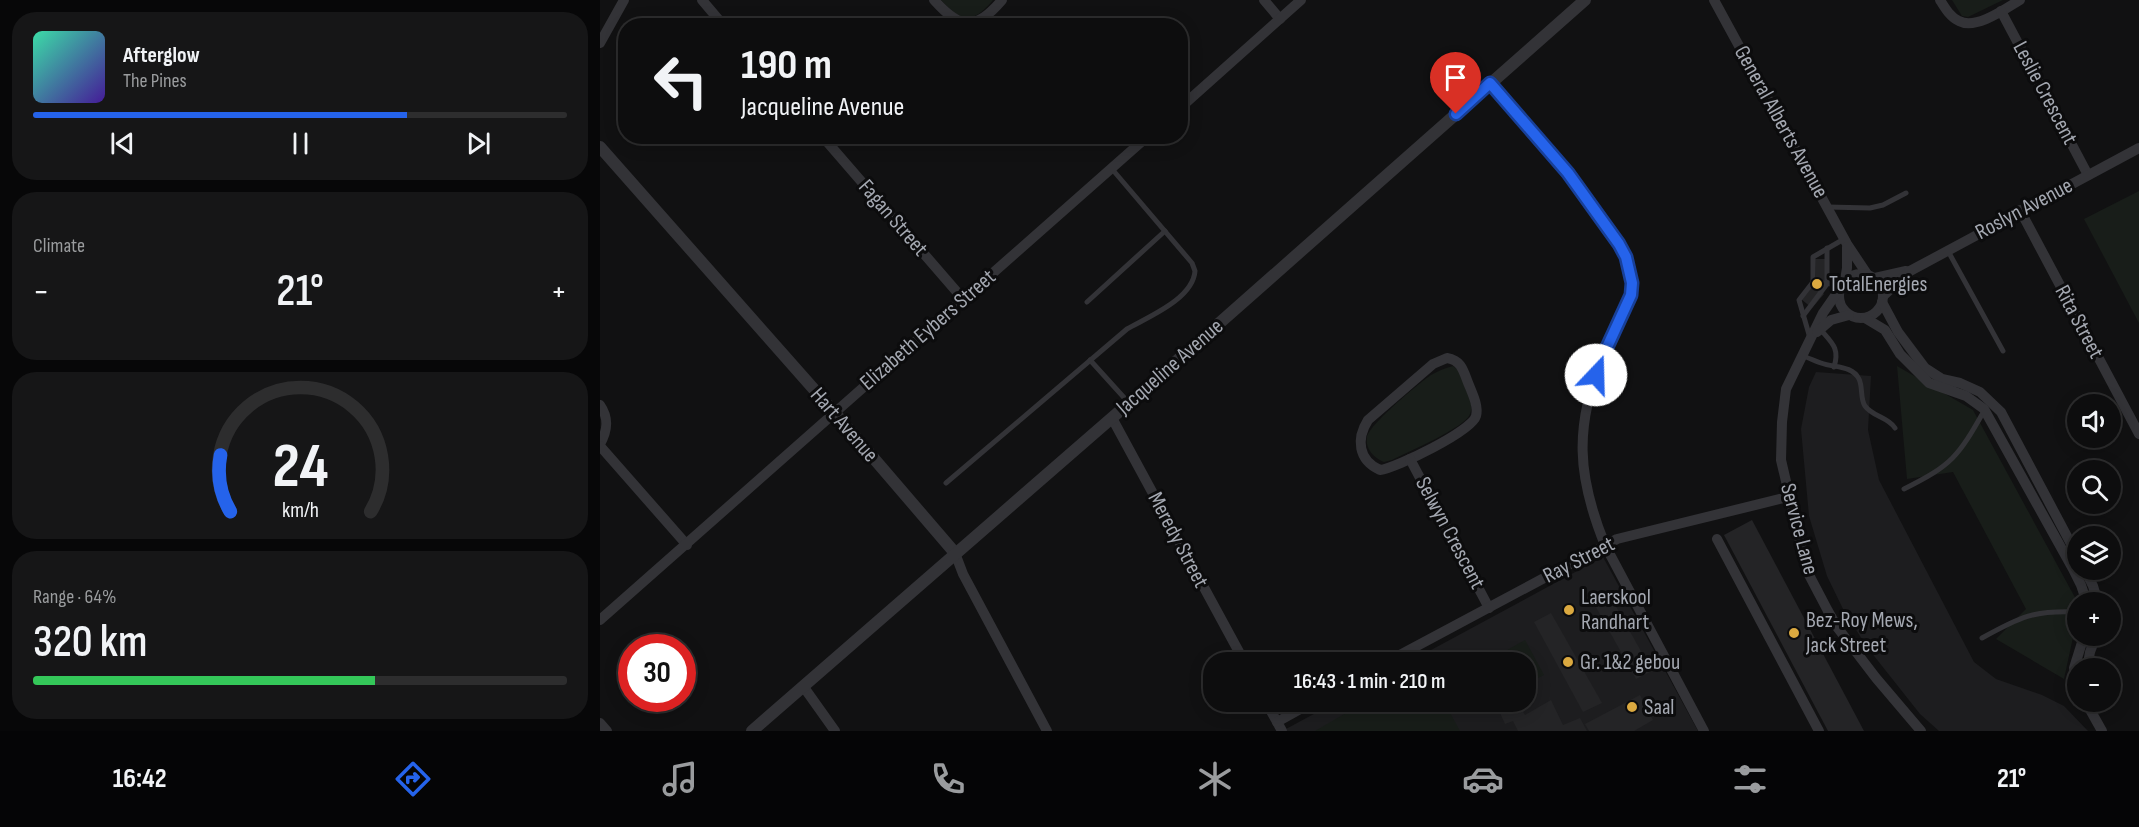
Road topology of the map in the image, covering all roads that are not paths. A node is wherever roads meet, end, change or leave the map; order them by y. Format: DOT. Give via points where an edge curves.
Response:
graph roads {
  1 [pos="624,0"];
  2 [pos="702,0"];
  3 [pos="934,0"];
  4 [pos="1002,0"];
  5 [pos="1264,0"];
  6 [pos="1301,0"];
  7 [pos="1585,0"];
  8 [pos="1714,0"];
  9 [pos="1940,0"];
  10 [pos="2020,0"];
  11 [pos="2001,11"];
  12 [pos="717,18"];
  13 [pos="951,18"];
  14 [pos="981,18"];
  15 [pos="1280,19"];
  16 [pos="600,43"];
  17 [pos="1490,83"];
  18 [pos="1188,101"];
  19 [pos="829,144"];
  20 [pos="1139,144"];
  21 [pos="600,147"];
  22 [pos="2139,148"];
  23 [pos="1112,169"];
  24 [pos="2088,175"];
  25 [pos="1906,193"];
  26 [pos="1828,207"];
  27 [pos="2020,210"];
  28 [pos="1165,231"];
  29 [pos="1845,241"];
  30 [pos="1827,248"];
  31 [pos="1948,250"];
  32 [pos="1910,271"];
  33 [pos="1870,276"];
  34 [pos="1813,282"];
  35 [pos="1827,284"];
  36 [pos="1841,285"];
  37 [pos="963,299"];
  38 [pos="1882,299"];
  39 [pos="1087,303"];
  40 [pos="1850,315"];
  41 [pos="1803,316"];
  42 [pos="1865,318"];
  43 [pos="1815,335"];
  44 [pos="2003,351"];
  45 [pos="1803,356"];
  46 [pos="1090,360"];
  47 [pos="1834,367"];
  48 [pos="1129,403"];
  49 [pos="1987,404"];
  50 [pos="600,405"];
  51 [pos="834,412"];
  52 [pos="1112,418"];
  53 [pos="1895,428"];
  54 [pos="2139,434"];
  55 [pos="600,445"];
  56 [pos="1410,459"];
  57 [pos="946,483"];
  58 [pos="1904,489"];
  59 [pos="2037,491"];
  60 [pos="1788,497"];
  61 [pos="1717,539"];
  62 [pos="2067,539"];
  63 [pos="687,545"];
  64 [pos="1605,545"];
  65 [pos="955,553"];
  66 [pos="2083,592"];
  67 [pos="1489,608"];
  68 [pos="2067,612"];
  69 [pos="600,620"];
  70 [pos="1982,638"];
  71 [pos="1239,652"];
  72 [pos="1405,652"];
  73 [pos="803,686"];
  74 [pos="1271,712"];
  75 [pos="1299,712"];
  76 [pos="2092,712"];
  77 [pos="600,723"];
  78 [pos="1279,726"];
  79 [pos="607,731"];
  80 [pos="752,731"];
  81 [pos="835,731"];
  82 [pos="1047,731"];
  83 [pos="1704,731"];
  84 [pos="1819,731"];
  85 [pos="1921,731"];
  86 [pos="2102,731"];
  1 -- 16 [label="street"];
  2 -- 12 [label="street"];
  3 -- 13 [label="street"];
  4 -- 14 [label="street"];
  5 -- 15 [label="street"];
  6 -- 15 [label="street"];
  7 -- 17 [label="street, Jacqueline Avenue"];
  8 -- 26 [label="street, General Alberts Avenue"];
  9 -- 11 [label="street" via="1952,17 1964,23 1975,23"];
  10 -- 11 [label="street"];
  11 -- 24 [label="street, Leslie Crescent"];
  15 -- 18 [label="street"];
  17 -- 48 [label="street, Jacqueline Avenue"];
  17 -- 64 [label="street" via="1568,173 1619,244 1631,270 1631,295 1603,356 1584,424 1585,483"];
  19 -- 37 [label="street, Fagan Street"];
  20 -- 23 [label="street, Elizabeth Eybers Street"];
  21 -- 51 [label="street, Hart Avenue"];
  22 -- 24 [label="street, Roslyn Avenue"];
  23 -- 28 [label="lane"];
  23 -- 37 [label="street, Elizabeth Eybers Street"];
  24 -- 27 [label="street, Roslyn Avenue"];
  25 -- 26 [label="lane" via="1869,208"];
  26 -- 29 [label="street, General Alberts Avenue"];
  27 -- 31 [label="street, Roslyn Avenue"];
  27 -- 54 [label="street, Rita Street"];
  28 -- 39 [label="lane"];
  28 -- 46 [label="lane" via="1192,263 1195,271 1191,284 1167,308 1127,329"];
  29 -- 30 [label="lane"];
  29 -- 33 [label="street, General Alberts Avenue"];
  29 -- 36 [label="street" via="1848,258"];
  30 -- 34 [label="lane" via="1813,257"];
  30 -- 35 [label="lane"];
  31 -- 32 [label="street, Roslyn Avenue"];
  31 -- 44 [label="lane"];
  32 -- 33 [label="street"];
  32 -- 38 [label="street"];
  33 -- 36 [label="street" via="1858,273"];
  33 -- 38 [label="street" via="1881,286"];
  34 -- 35 [label="lane"];
  34 -- 41 [label="lane" via="1799,300"];
  35 -- 36 [label="lane"];
  35 -- 41 [label="lane"];
  36 -- 40 [label="street" via="1839,300"];
  36 -- 43 [label="street, Service Lane" via="1823,313"];
  37 -- 51 [label="street, Elizabeth Eybers Street"];
  38 -- 42 [label="street" via="1876,312"];
  38 -- 49 [label="street" via="1898,332 1925,368 1942,379 1970,387"];
  40 -- 42 [label="street"];
  40 -- 43 [label="street" via="1838,317"];
  41 -- 43 [label="lane"];
  42 -- 49 [label="street" via="1885,330 1899,354 1929,383"];
  43 -- 45 [label="street, Service Lane"];
  43 -- 47 [label="lane" via="1836,350"];
  45 -- 47 [label="lane"];
  45 -- 60 [label="street, Service Lane" via="1786,389 1782,422 1781,460"];
  46 -- 48 [label="lane"];
  46 -- 57 [label="lane"];
  47 -- 53 [label="lane" via="1854,373 1860,381 1865,407"];
  48 -- 52 [label="street, Jacqueline Avenue"];
  49 -- 58 [label="lane" via="1953,460"];
  49 -- 59 [label="street"];
  50 -- 55 [label="street" via="607,426"];
  51 -- 63 [label="street, Elizabeth Eybers Street"];
  51 -- 65 [label="street, Hart Avenue"];
  52 -- 65 [label="street, Jacqueline Avenue"];
  52 -- 71 [label="street, Meredy Street"];
  55 -- 63 [label="street"];
  56 -- 56 [label="street, Selwyn Crescent" via="1386,469 1374,467 1360,447 1362,430 1375,413 1433,364 1453,359 1462,367 1476,415 1468,427"];
  56 -- 67 [label="street, Selwyn Crescent"];
  59 -- 62 [label="street"];
  59 -- 66 [label="street"];
  60 -- 64 [label="street, Ray Street" via="1634,534"];
  60 -- 85 [label="street, Service Lane" via="1807,571 1836,627"];
  61 -- 84 [label="street"];
  63 -- 69 [label="street, Elizabeth Eybers Street"];
  64 -- 67 [label="street, Ray Street"];
  64 -- 83 [label="street"];
  65 -- 73 [label="street, Jacqueline Avenue"];
  65 -- 82 [label="street, Hart Avenue"];
  67 -- 72 [label="street, Ray Street"];
  68 -- 70 [label="lane" via="2023,616"];
  73 -- 80 [label="street, Jacqueline Avenue"];
  73 -- 81 [label="street"];
  74 -- 78 [label="street"];
  75 -- 78 [label="street"];
  76 -- 86 [label="street"];
  77 -- 79 [label="street"];
}
